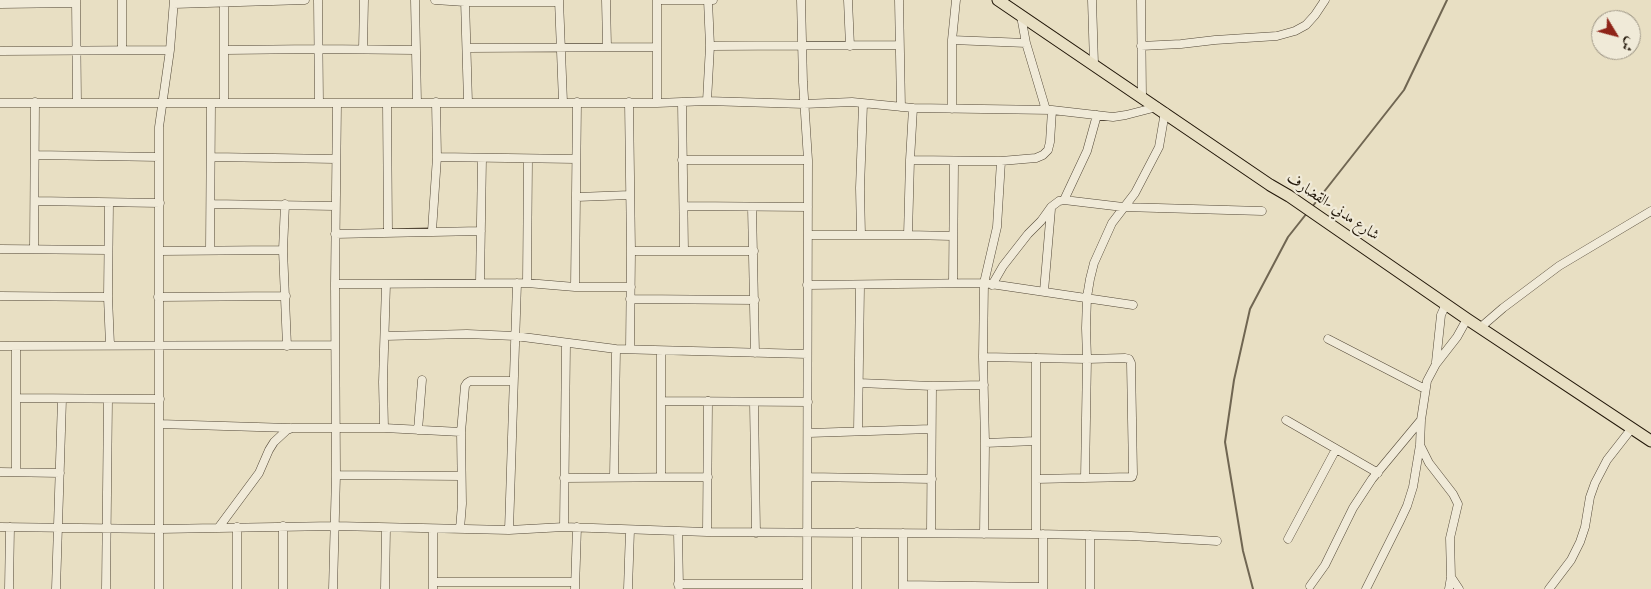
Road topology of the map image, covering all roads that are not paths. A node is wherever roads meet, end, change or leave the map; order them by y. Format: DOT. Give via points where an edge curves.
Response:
graph roads {
  1 [pos="122,0"];
  2 [pos="305,0"];
  3 [pos="318,0"];
  4 [pos="364,0"];
  5 [pos="415,0"];
  6 [pos="436,0"];
  7 [pos="606,0"];
  8 [pos="658,0"];
  9 [pos="708,0"];
  10 [pos="713,0"];
  11 [pos="802,0"];
  12 [pos="848,0"];
  13 [pos="899,0"];
  14 [pos="956,0"];
  15 [pos="998,0"];
  16 [pos="1092,0"];
  17 [pos="1148,0"];
  18 [pos="1325,0"];
  19 [pos="272,1"];
  20 [pos="465,1"];
  21 [pos="515,1"];
  22 [pos="559,1"];
  23 [pos="30,2"];
  24 [pos="76,2"];
  25 [pos="174,2"];
  26 [pos="224,2"];
  27 [pos="1140,3"];
  28 [pos="0,4"];
  29 [pos="1021,16"];
  30 [pos="952,40"];
  31 [pos="1026,43"];
  32 [pos="900,45"];
  33 [pos="606,46"];
  34 [pos="710,46"];
  35 [pos="803,46"];
  36 [pos="850,46"];
  37 [pos="1140,46"];
  38 [pos="562,47"];
  39 [pos="657,47"];
  40 [pos="318,48"];
  41 [pos="467,48"];
  42 [pos="363,49"];
  43 [pos="122,50"];
  44 [pos="170,50"];
  45 [pos="225,50"];
  46 [pos="415,50"];
  47 [pos="0,51"];
  48 [pos="76,51"];
  49 [pos="1094,64"];
  50 [pos="1142,97"];
  51 [pos="707,101"];
  52 [pos="35,102"];
  53 [pos="387,102"];
  54 [pos="416,102"];
  55 [pos="436,102"];
  56 [pos="468,102"];
  57 [pos="563,102"];
  58 [pos="577,102"];
  59 [pos="630,102"];
  60 [pos="682,102"];
  61 [pos="0,103"];
  62 [pos="77,103"];
  63 [pos="162,103"];
  64 [pos="211,103"];
  65 [pos="224,103"];
  66 [pos="319,103"];
  67 [pos="337,103"];
  68 [pos="657,103"];
  69 [pos="804,104"];
  70 [pos="863,104"];
  71 [pos="901,107"];
  72 [pos="913,108"];
  73 [pos="952,109"];
  74 [pos="1049,110"];
  75 [pos="1161,110"];
  76 [pos="1097,115"];
  77 [pos="35,155"];
  78 [pos="159,157"];
  79 [pos="212,157"];
  80 [pos="437,157"];
  81 [pos="482,158"];
  82 [pos="528,159"];
  83 [pos="576,159"];
  84 [pos="336,160"];
  85 [pos="682,160"];
  86 [pos="808,160"];
  87 [pos="910,160"];
  88 [pos="1001,161"];
  89 [pos="954,162"];
  90 [pos="630,195"];
  91 [pos="577,197"];
  92 [pos="1064,200"];
  93 [pos="35,201"];
  94 [pos="109,203"];
  95 [pos="160,204"];
  96 [pos="211,204"];
  97 [pos="286,204"];
  98 [pos="336,206"];
  99 [pos="684,206"];
  100 [pos="752,207"];
  101 [pos="808,207"];
  102 [pos="1051,207"];
  103 [pos="1123,207"];
  104 [pos="1262,211"];
  105 [pos="1651,211"];
  106 [pos="432,231"];
  107 [pos="481,231"];
  108 [pos="388,233"];
  109 [pos="335,234"];
  110 [pos="808,235"];
  111 [pos="861,235"];
  112 [pos="908,235"];
  113 [pos="952,236"];
  114 [pos="34,248"];
  115 [pos="0,249"];
  116 [pos="108,250"];
  117 [pos="210,250"];
  118 [pos="284,250"];
  119 [pos="160,251"];
  120 [pos="631,251"];
  121 [pos="684,251"];
  122 [pos="754,251"];
  123 [pos="480,283"];
  124 [pos="517,283"];
  125 [pos="527,283"];
  126 [pos="954,283"];
  127 [pos="335,284"];
  128 [pos="386,284"];
  129 [pos="988,284"];
  130 [pos="575,286"];
  131 [pos="807,286"];
  132 [pos="860,286"];
  133 [pos="631,287"];
  134 [pos="1044,292"];
  135 [pos="0,296"];
  136 [pos="286,296"];
  137 [pos="108,297"];
  138 [pos="158,297"];
  139 [pos="1087,297"];
  140 [pos="630,298"];
  141 [pos="755,300"];
  142 [pos="1446,304"];
  143 [pos="1133,305"];
  144 [pos="1468,319"];
  145 [pos="1481,328"];
  146 [pos="385,336"];
  147 [pos="515,336"];
  148 [pos="1328,339"];
  149 [pos="566,343"];
  150 [pos="110,345"];
  151 [pos="160,345"];
  152 [pos="335,345"];
  153 [pos="0,346"];
  154 [pos="16,346"];
  155 [pos="288,346"];
  156 [pos="616,349"];
  157 [pos="630,349"];
  158 [pos="661,351"];
  159 [pos="755,353"];
  160 [pos="807,354"];
  161 [pos="983,357"];
  162 [pos="1036,358"];
  163 [pos="1087,359"];
  164 [pos="1436,364"];
  165 [pos="422,380"];
  166 [pos="513,381"];
  167 [pos="859,383"];
  168 [pos="984,385"];
  169 [pos="932,386"];
  170 [pos="1424,389"];
  171 [pos="16,398"];
  172 [pos="108,399"];
  173 [pos="160,399"];
  174 [pos="62,400"];
  175 [pos="661,400"];
  176 [pos="708,401"];
  177 [pos="754,402"];
  178 [pos="808,402"];
  179 [pos="1286,420"];
  180 [pos="1421,420"];
  181 [pos="160,424"];
  182 [pos="292,428"];
  183 [pos="336,428"];
  184 [pos="384,428"];
  185 [pos="1632,428"];
  186 [pos="931,429"];
  187 [pos="418,430"];
  188 [pos="858,431"];
  189 [pos="461,432"];
  190 [pos="808,433"];
  191 [pos="1651,440"];
  192 [pos="1036,442"];
  193 [pos="985,443"];
  194 [pos="1420,445"];
  195 [pos="1336,449"];
  196 [pos="0,472"];
  197 [pos="16,472"];
  198 [pos="60,473"];
  199 [pos="1378,473"];
  200 [pos="336,475"];
  201 [pos="461,476"];
  202 [pos="614,477"];
  203 [pos="661,477"];
  204 [pos="708,477"];
  205 [pos="808,477"];
  206 [pos="564,478"];
  207 [pos="1086,478"];
  208 [pos="932,479"];
  209 [pos="1036,479"];
  210 [pos="283,526"];
  211 [pos="335,526"];
  212 [pos="0,527"];
  213 [pos="10,527"];
  214 [pos="219,527"];
  215 [pos="237,527"];
  216 [pos="564,527"];
  217 [pos="577,527"];
  218 [pos="58,528"];
  219 [pos="107,528"];
  220 [pos="386,528"];
  221 [pos="159,529"];
  222 [pos="433,529"];
  223 [pos="460,529"];
  224 [pos="509,530"];
  225 [pos="630,530"];
  226 [pos="678,532"];
  227 [pos="707,532"];
  228 [pos="807,532"];
  229 [pos="857,532"];
  230 [pos="756,533"];
  231 [pos="903,533"];
  232 [pos="931,533"];
  233 [pos="984,534"];
  234 [pos="1040,534"];
  235 [pos="1090,535"];
  236 [pos="1288,539"];
  237 [pos="1217,541"];
  238 [pos="1451,577"];
  239 [pos="433,586"];
  240 [pos="480,586"];
  241 [pos="526,586"];
  242 [pos="575,586"];
  243 [pos="1310,586"];
  244 [pos="679,587"];
  245 [pos="807,587"];
  246 [pos="903,587"];
  247 [pos="948,588"];
  248 [pos="996,588"];
  249 [pos="1043,588"];
  250 [pos="10,589"];
  251 [pos="56,589"];
  252 [pos="106,589"];
  253 [pos="158,589"];
  254 [pos="237,589"];
  255 [pos="283,589"];
  256 [pos="334,589"];
  257 [pos="385,589"];
  258 [pos="628,589"];
  259 [pos="857,589"];
  260 [pos="1090,589"];
  261 [pos="1366,589"];
  262 [pos="1449,589"];
  263 [pos="1459,589"];
  264 [pos="1549,589"];
  1 -- 43 [label="street"];
  2 -- 19 [label="street"];
  3 -- 40 [label="street"];
  4 -- 42 [label="street"];
  5 -- 46 [label="street"];
  6 -- 20 [label="street"];
  7 -- 33 [label="street"];
  8 -- 9 [label="street"];
  8 -- 39 [label="street"];
  9 -- 10 [label="street"];
  9 -- 34 [label="street"];
  11 -- 35 [label="street"];
  12 -- 36 [label="street"];
  13 -- 32 [label="street"];
  14 -- 30 [label="street"];
  15 -- 29 [label="highway, شارع مدني -القضارف"];
  16 -- 49 [label="street"];
  17 -- 27 [label="street"];
  18 -- 37 [label="street" via="1306,25 1277,36"];
  19 -- 26 [label="street"];
  20 -- 21 [label="street"];
  20 -- 41 [label="street"];
  21 -- 22 [label="street"];
  22 -- 38 [label="street"];
  23 -- 24 [label="street"];
  23 -- 28 [label="street"];
  24 -- 48 [label="street"];
  25 -- 26 [label="street"];
  25 -- 44 [label="street"];
  26 -- 45 [label="street"];
  27 -- 37 [label="street"];
  29 -- 31 [label="street"];
  29 -- 49 [label="highway, شارع مدني -القضارف"];
  30 -- 31 [label="street"];
  30 -- 73 [label="street"];
  31 -- 74 [label="street"];
  32 -- 36 [label="street"];
  32 -- 71 [label="street"];
  33 -- 38 [label="street"];
  33 -- 39 [label="street"];
  34 -- 35 [label="street"];
  34 -- 51 [label="street"];
  35 -- 36 [label="street"];
  35 -- 69 [label="street"];
  37 -- 50 [label="street"];
  38 -- 41 [label="street"];
  38 -- 57 [label="street"];
  39 -- 68 [label="street"];
  40 -- 42 [label="street"];
  40 -- 45 [label="street"];
  40 -- 66 [label="street"];
  41 -- 56 [label="street"];
  42 -- 46 [label="street"];
  43 -- 44 [label="street"];
  43 -- 48 [label="street"];
  44 -- 63 [label="street"];
  45 -- 65 [label="street"];
  46 -- 54 [label="street"];
  47 -- 48 [label="street"];
  48 -- 62 [label="street"];
  49 -- 50 [label="highway, شارع مدني -القضارف"];
  50 -- 75 [label="highway, شارع مدني -القضارف"];
  51 -- 60 [label="street"];
  51 -- 69 [label="street"];
  52 -- 61 [label="street"];
  52 -- 62 [label="street"];
  52 -- 77 [label="street"];
  53 -- 54 [label="street"];
  53 -- 67 [label="street"];
  53 -- 108 [label="street"];
  54 -- 55 [label="street"];
  55 -- 56 [label="street"];
  55 -- 80 [label="street"];
  56 -- 57 [label="street"];
  57 -- 58 [label="street"];
  58 -- 59 [label="street"];
  58 -- 83 [label="street"];
  59 -- 68 [label="street"];
  59 -- 90 [label="street"];
  60 -- 68 [label="street"];
  60 -- 85 [label="street"];
  62 -- 63 [label="street"];
  63 -- 64 [label="street"];
  63 -- 78 [label="street"];
  64 -- 65 [label="street"];
  64 -- 79 [label="street"];
  65 -- 66 [label="street"];
  66 -- 67 [label="street"];
  67 -- 84 [label="street"];
  69 -- 70 [label="street"];
  69 -- 86 [label="street"];
  70 -- 71 [label="street"];
  70 -- 111 [label="street"];
  71 -- 72 [label="street"];
  72 -- 73 [label="street"];
  72 -- 87 [label="street"];
  73 -- 74 [label="street"];
  74 -- 76 [label="street"];
  74 -- 88 [label="street" via="1050,142 1043,156"];
  75 -- 76 [label="street" via="1113,117"];
  75 -- 103 [label="street" via="1159,148 1146,175"];
  75 -- 142 [label="highway, شارع مدني -القضارف"];
  76 -- 92 [label="street" via="1087,152"];
  77 -- 78 [label="street"];
  77 -- 93 [label="street"];
  78 -- 95 [label="street"];
  79 -- 84 [label="street"];
  79 -- 96 [label="street"];
  80 -- 81 [label="street"];
  80 -- 106 [label="street"];
  81 -- 82 [label="street"];
  81 -- 107 [label="street"];
  82 -- 83 [label="street"];
  82 -- 125 [label="street"];
  83 -- 91 [label="street"];
  84 -- 98 [label="street"];
  85 -- 86 [label="street"];
  85 -- 99 [label="street"];
  86 -- 101 [label="street"];
  87 -- 89 [label="street"];
  87 -- 112 [label="street"];
  88 -- 89 [label="street"];
  88 -- 129 [label="street" via="997,228"];
  89 -- 113 [label="street"];
  90 -- 91 [label="street"];
  90 -- 120 [label="street"];
  91 -- 130 [label="street"];
  92 -- 102 [label="street"];
  92 -- 103 [label="street"];
  93 -- 94 [label="street"];
  93 -- 114 [label="street"];
  94 -- 95 [label="street"];
  94 -- 116 [label="street"];
  95 -- 119 [label="street"];
  96 -- 97 [label="street"];
  96 -- 117 [label="street"];
  97 -- 98 [label="street"];
  97 -- 118 [label="street"];
  98 -- 109 [label="street"];
  99 -- 100 [label="street"];
  99 -- 121 [label="street"];
  100 -- 101 [label="street"];
  100 -- 122 [label="street"];
  101 -- 110 [label="street"];
  102 -- 129 [label="street"];
  102 -- 134 [label="street"];
  103 -- 104 [label="street"];
  103 -- 139 [label="street" via="1096,256"];
  105 -- 145 [label="street" via="1559,266"];
  106 -- 107 [label="street"];
  106 -- 108 [label="street"];
  107 -- 123 [label="street"];
  108 -- 109 [label="street"];
  109 -- 127 [label="street"];
  110 -- 111 [label="street"];
  110 -- 131 [label="street"];
  111 -- 112 [label="street"];
  112 -- 113 [label="street"];
  113 -- 126 [label="street"];
  114 -- 115 [label="street"];
  114 -- 116 [label="street"];
  116 -- 137 [label="street"];
  117 -- 118 [label="street"];
  117 -- 119 [label="street"];
  118 -- 136 [label="street"];
  119 -- 138 [label="street"];
  120 -- 121 [label="street"];
  120 -- 133 [label="street"];
  121 -- 122 [label="street"];
  122 -- 141 [label="street"];
  123 -- 124 [label="street"];
  123 -- 128 [label="street"];
  124 -- 125 [label="street"];
  124 -- 147 [label="street"];
  125 -- 130 [label="street"];
  126 -- 129 [label="street"];
  126 -- 132 [label="street"];
  127 -- 128 [label="street"];
  127 -- 152 [label="street"];
  128 -- 146 [label="street"];
  129 -- 134 [label="street"];
  129 -- 161 [label="street"];
  130 -- 133 [label="street"];
  131 -- 132 [label="street"];
  131 -- 160 [label="street"];
  132 -- 167 [label="street"];
  133 -- 140 [label="street"];
  134 -- 139 [label="street"];
  135 -- 137 [label="street"];
  136 -- 138 [label="street"];
  136 -- 155 [label="street"];
  137 -- 150 [label="street"];
  138 -- 151 [label="street"];
  139 -- 143 [label="street"];
  139 -- 163 [label="street"];
  140 -- 141 [label="street"];
  140 -- 157 [label="street"];
  141 -- 159 [label="street"];
  142 -- 144 [label="highway, شارع مدني -القضارف"];
  142 -- 164 [label="street" via="1441,315"];
  144 -- 145 [label="highway, شارع مدني -القضارف"];
  144 -- 164 [label="street"];
  145 -- 185 [label="highway, شارع مدني -القضارف"];
  146 -- 147 [label="street"];
  146 -- 184 [label="street"];
  147 -- 149 [label="street"];
  147 -- 166 [label="street"];
  148 -- 170 [label="street"];
  149 -- 156 [label="street"];
  149 -- 206 [label="street"];
  150 -- 151 [label="street"];
  150 -- 154 [label="street"];
  151 -- 155 [label="street"];
  151 -- 173 [label="street"];
  152 -- 155 [label="street"];
  152 -- 183 [label="street"];
  153 -- 154 [label="street"];
  154 -- 171 [label="street"];
  156 -- 157 [label="street"];
  156 -- 202 [label="street"];
  157 -- 158 [label="street"];
  158 -- 159 [label="street"];
  158 -- 175 [label="street"];
  159 -- 160 [label="street"];
  160 -- 178 [label="street"];
  161 -- 162 [label="street"];
  161 -- 168 [label="street"];
  162 -- 163 [label="street"];
  162 -- 192 [label="street"];
  163 -- 207 [label="street"];
  163 -- 207 [label="street" via="1125,358 1131,363 1133,474 1128,478"];
  164 -- 170 [label="street"];
  165 -- 187 [label="street"];
  166 -- 189 [label="street" via="466,382"];
  166 -- 224 [label="street"];
  167 -- 169 [label="street"];
  167 -- 188 [label="street"];
  168 -- 169 [label="street"];
  168 -- 193 [label="street"];
  169 -- 186 [label="street"];
  170 -- 180 [label="street"];
  171 -- 174 [label="street"];
  171 -- 197 [label="street"];
  172 -- 173 [label="street"];
  172 -- 174 [label="street"];
  172 -- 219 [label="street"];
  173 -- 181 [label="street"];
  174 -- 198 [label="street"];
  175 -- 176 [label="street"];
  175 -- 203 [label="street"];
  176 -- 177 [label="street"];
  176 -- 204 [label="street"];
  177 -- 178 [label="street"];
  177 -- 230 [label="street"];
  178 -- 190 [label="street"];
  179 -- 195 [label="street"];
  180 -- 194 [label="street"];
  180 -- 199 [label="street"];
  181 -- 182 [label="street"];
  181 -- 221 [label="street"];
  182 -- 183 [label="street"];
  182 -- 214 [label="street" via="268,450 259,473"];
  183 -- 184 [label="street"];
  183 -- 200 [label="street"];
  184 -- 187 [label="street"];
  185 -- 191 [label="highway, شارع مدني -القضارف"];
  185 -- 264 [label="street" via="1607,460 1595,482 1580,542"];
  186 -- 188 [label="street"];
  186 -- 208 [label="street"];
  187 -- 189 [label="street"];
  188 -- 190 [label="street"];
  189 -- 201 [label="street"];
  190 -- 205 [label="street"];
  192 -- 193 [label="street"];
  192 -- 209 [label="street"];
  193 -- 233 [label="street"];
  194 -- 238 [label="street" via="1458,504 1450,538"];
  194 -- 261 [label="street" via="1407,506"];
  195 -- 199 [label="street"];
  195 -- 236 [label="street"];
  196 -- 197 [label="street"];
  197 -- 198 [label="street"];
  198 -- 218 [label="street"];
  199 -- 243 [label="street" via="1353,508"];
  200 -- 201 [label="street"];
  200 -- 211 [label="street"];
  201 -- 223 [label="street"];
  202 -- 203 [label="street"];
  202 -- 206 [label="street"];
  203 -- 204 [label="street"];
  204 -- 227 [label="street"];
  205 -- 208 [label="street"];
  205 -- 228 [label="street"];
  206 -- 216 [label="street"];
  207 -- 209 [label="street"];
  208 -- 232 [label="street"];
  209 -- 234 [label="street"];
  210 -- 211 [label="street"];
  210 -- 215 [label="street"];
  210 -- 255 [label="street"];
  211 -- 220 [label="street"];
  211 -- 256 [label="street"];
  212 -- 213 [label="street"];
  213 -- 218 [label="street"];
  213 -- 250 [label="street"];
  214 -- 215 [label="street"];
  214 -- 221 [label="street"];
  215 -- 254 [label="street"];
  216 -- 217 [label="street"];
  216 -- 224 [label="street"];
  217 -- 225 [label="street"];
  217 -- 242 [label="street"];
  218 -- 219 [label="street"];
  218 -- 251 [label="street"];
  219 -- 221 [label="street"];
  219 -- 252 [label="street"];
  220 -- 222 [label="street"];
  220 -- 257 [label="street"];
  221 -- 253 [label="street"];
  222 -- 223 [label="street"];
  222 -- 239 [label="street"];
  223 -- 224 [label="street"];
  225 -- 226 [label="street"];
  225 -- 258 [label="street"];
  226 -- 227 [label="street"];
  226 -- 244 [label="street"];
  227 -- 230 [label="street"];
  228 -- 229 [label="street"];
  228 -- 230 [label="street"];
  228 -- 245 [label="street"];
  229 -- 231 [label="street"];
  229 -- 259 [label="street"];
  231 -- 232 [label="street"];
  231 -- 246 [label="street"];
  232 -- 233 [label="street"];
  233 -- 234 [label="street"];
  234 -- 235 [label="street"];
  234 -- 249 [label="street"];
  235 -- 237 [label="street"];
  235 -- 260 [label="street"];
  238 -- 262 [label="street"];
  238 -- 263 [label="street"];
  239 -- 240 [label="street"];
  240 -- 241 [label="street"];
  241 -- 242 [label="street"];
  244 -- 245 [label="street"];
  246 -- 247 [label="street"];
  247 -- 248 [label="street"];
  248 -- 249 [label="street"];
}
